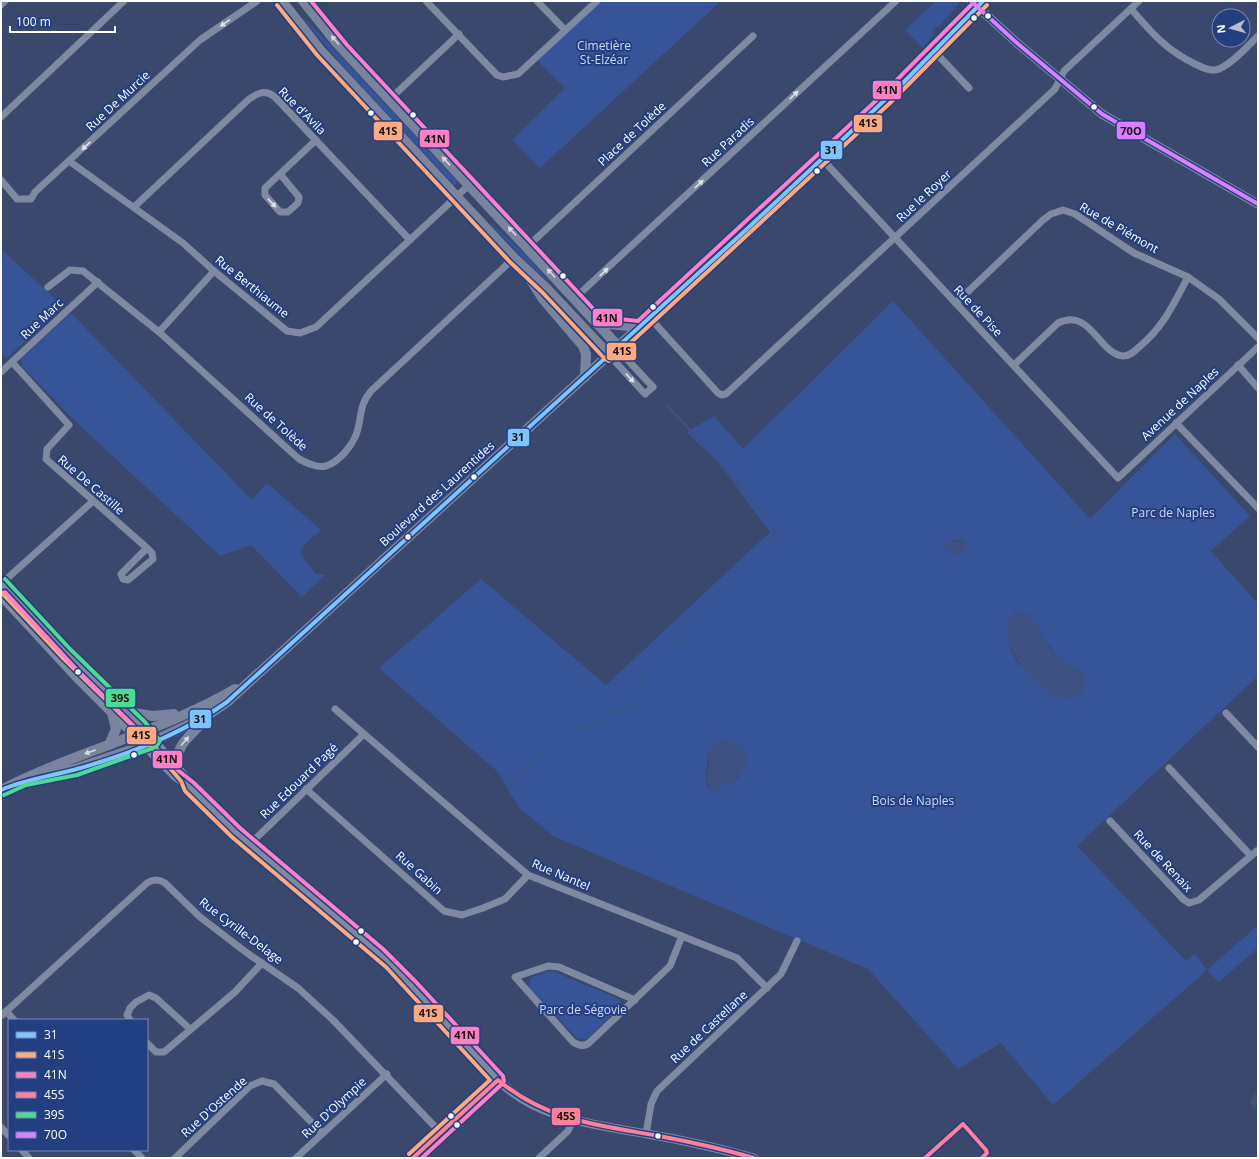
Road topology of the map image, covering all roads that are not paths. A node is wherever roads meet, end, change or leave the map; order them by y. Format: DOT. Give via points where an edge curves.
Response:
graph roads {
  1 [pos="5,1"];
  2 [pos="124,1"];
  3 [pos="257,1"];
  4 [pos="282,1"];
  5 [pos="303,1"];
  6 [pos="426,1"];
  7 [pos="537,1"];
  8 [pos="596,1"];
  9 [pos="896,1"];
  10 [pos="1139,1"];
  11 [pos="977,3"];
  12 [pos="1,5"];
  13 [pos="1131,9"];
  14 [pos="566,30"];
  15 [pos="459,34"];
  16 [pos="753,36"];
  17 [pos="1258,36"];
  18 [pos="934,51"];
  19 [pos="1059,79"];
  20 [pos="969,88"];
  21 [pos="390,100"];
  22 [pos="1,117"];
  23 [pos="316,140"];
  24 [pos="822,159"];
  25 [pos="69,162"];
  26 [pos="280,174"];
  27 [pos="1,180"];
  28 [pos="469,185"];
  29 [pos="457,196"];
  30 [pos="1258,204"];
  31 [pos="134,207"];
  32 [pos="895,238"];
  33 [pos="410,240"];
  34 [pos="527,247"];
  35 [pos="518,261"];
  36 [pos="214,271"];
  37 [pos="1188,278"];
  38 [pos="98,282"];
  39 [pos="48,287"];
  40 [pos="575,298"];
  41 [pos="956,304"];
  42 [pos="650,318"];
  43 [pos="598,323"];
  44 [pos="640,326"];
  45 [pos="159,332"];
  46 [pos="1258,338"];
  47 [pos="618,346"];
  48 [pos="1258,347"];
  49 [pos="609,355"];
  50 [pos="12,362"];
  51 [pos="1014,365"];
  52 [pos="1238,365"];
  53 [pos="1,372"];
  54 [pos="585,377"];
  55 [pos="1258,388"];
  56 [pos="1176,423"];
  57 [pos="1118,478"];
  58 [pos="92,502"];
  59 [pos="1258,508"];
  60 [pos="147,548"];
  61 [pos="1,583"];
  62 [pos="1,596"];
  63 [pos="257,675"];
  64 [pos="335,709"];
  65 [pos="112,712"];
  66 [pos="126,712"];
  67 [pos="186,713"];
  68 [pos="1226,713"];
  69 [pos="207,716"];
  70 [pos="140,733"];
  71 [pos="364,734"];
  72 [pos="1256,741"];
  73 [pos="150,743"];
  74 [pos="109,745"];
  75 [pos="177,768"];
  76 [pos="1169,768"];
  77 [pos="24,779"];
  78 [pos="190,787"];
  79 [pos="306,789"];
  80 [pos="1,790"];
  81 [pos="1110,821"];
  82 [pos="250,844"];
  83 [pos="1258,850"];
  84 [pos="1251,856"];
  85 [pos="528,875"];
  86 [pos="682,936"];
  87 [pos="797,940"];
  88 [pos="262,962"];
  89 [pos="767,988"];
  90 [pos="635,1000"];
  91 [pos="4,1014"];
  92 [pos="130,1019"];
  93 [pos="190,1029"];
  94 [pos="148,1044"];
  95 [pos="387,1074"];
  96 [pos="498,1080"];
  97 [pos="573,1120"];
  98 [pos="1,1127"];
  99 [pos="322,1133"];
  100 [pos="441,1133"];
  101 [pos="646,1134"];
  102 [pos="8,1135"];
  103 [pos="175,1158"];
  104 [pos="296,1158"];
  105 [pos="413,1158"];
  106 [pos="539,1158"];
  107 [pos="754,1158"];
  1 -- 12 [label="street"];
  2 -- 22 [label="street"];
  3 -- 25 [label="street, Rue De Murcie, one-way" via="200,40"];
  4 -- 29 [label="main road" via="321,51"];
  21 -- 5 [label="main road, one-way" via="335,41"];
  6 -- 15 [label="street"];
  7 -- 14 [label="street"];
  8 -- 14 [label="street"];
  40 -- 9 [label="street, Rue Paradis, one-way"];
  10 -- 13 [label="street, Rue le Royer"];
  11 -- 18 [label="main road, Boulevard des Laurentides"];
  11 -- 19 [label="street"];
  13 -- 17 [label="street" via="1155,37 1175,54 1207,70 1217,70 1229,63"];
  13 -- 19 [label="street, Rue le Royer" via="1064,71"];
  14 -- 15 [label="street" via="518,74 502,77 497,75"];
  15 -- 21 [label="street"];
  16 -- 34 [label="street, Place de Tolède"];
  18 -- 20 [label="street"];
  18 -- 24 [label="main road, Boulevard des Laurentides"];
  19 -- 30 [label="street" via="1110,120"];
  19 -- 32 [label="street, Rue le Royer" via="1055,89"];
  28 -- 21 [label="main road, one-way"];
  23 -- 26 [label="street"];
  23 -- 31 [label="street, Rue d'Avila" via="275,97 267,92 260,93 248,100"];
  23 -- 33 [label="street, Rue d'Avila"];
  24 -- 32 [label="street, Rue de Pise"];
  24 -- 42 [label="main road, Boulevard des Laurentides"];
  25 -- 27 [label="street, Rue De Murcie" via="35,192 31,199 17,199"];
  25 -- 31 [label="street, Rue Berthiaume"];
  26 -- 26 [label="street, one-way" via="265,188 265,195 280,212 288,212 298,203 299,197"];
  28 -- 29 [label="street, Rue Berthiaume"];
  34 -- 28 [label="main road, one-way"];
  29 -- 33 [label="street, Rue Berthiaume"];
  29 -- 35 [label="main road"];
  31 -- 36 [label="street, Rue Berthiaume" via="183,243"];
  32 -- 41 [label="street, Rue de Pise"];
  32 -- 42 [label="street, Rue le Royer" via="731,390 722,395"];
  33 -- 36 [label="street, Rue Berthiaume" via="316,327 300,333 287,331"];
  40 -- 34 [label="main road, one-way"];
  35 -- 45 [label="street, Rue de Tolède" via="371,391 363,400 354,440 326,466 313,465 299,458"];
  35 -- 49 [label="main road" via="547,288"];
  35 -- 54 [label="main road" via="543,299 583,346 586,354"];
  36 -- 45 [label="street"];
  37 -- 41 [label="street, Rue de Piémont" via="1134,253 1075,214 1063,210 1043,220"];
  37 -- 46 [label="street, Rue de Piémont" via="1219,299"];
  37 -- 51 [label="street" via="1164,323 1131,354 1124,356 1115,352 1078,320 1066,319 1058,323"];
  38 -- 39 [label="street, Rue de Tolède" via="83,271 70,270"];
  38 -- 45 [label="street, Rue de Tolède"];
  38 -- 50 [label="street, Rue Marc"];
  40 -- 43 [label="main road"];
  41 -- 51 [label="street, Rue de Pise"];
  42 -- 44 [label="main road, Boulevard des Laurentides"];
  43 -- 44 [label="main road"];
  43 -- 47 [label="main road"];
  44 -- 47 [label="main road, Boulevard des Laurentides"];
  47 -- 49 [label="main road, Boulevard des Laurentides"];
  49 -- 47 [label="street, one-way" via="646,394 653,387 623,355"];
  48 -- 52 [label="street, Avenue de Naples"];
  49 -- 54 [label="main road, Boulevard des Laurentides"];
  50 -- 53 [label="street, Rue Marc"];
  50 -- 58 [label="street, Rue De Castille" via="69,425 47,449 46,460"];
  51 -- 57 [label="street, Rue de Pise"];
  52 -- 55 [label="street"];
  52 -- 56 [label="street, Avenue de Naples"];
  54 -- 63 [label="main road, Boulevard des Laurentides"];
  56 -- 57 [label="street, Avenue de Naples"];
  56 -- 59 [label="street"];
  58 -- 60 [label="street, Rue De Castille"];
  58 -- 61 [label="street"];
  60 -- 60 [label="street" via="121,574 123,579 128,580 153,558"];
  61 -- 66 [label="street" via="66,653"];
  62 -- 65 [label="street"];
  63 -- 67 [label="main road, Boulevard des Laurentides"];
  63 -- 69 [label="main road, Boulevard des Laurentides"];
  64 -- 71 [label="street, Rue Nantel"];
  65 -- 70 [label="street"];
  65 -- 74 [label="main road" via="116,729"];
  66 -- 67 [label="main road" via="153,716"];
  66 -- 70 [label="street"];
  67 -- 70 [label="main road, Boulevard des Laurentides"];
  68 -- 72 [label="street"];
  69 -- 73 [label="main road, Boulevard des Laurentides"];
  75 -- 69 [label="main road, one-way" via="179,748"];
  70 -- 73 [label="street"];
  70 -- 74 [label="main road, Boulevard des Laurentides"];
  71 -- 79 [label="street, Rue Edouard Pagé"];
  71 -- 85 [label="street, Rue Nantel"];
  73 -- 75 [label="street"];
  73 -- 77 [label="main road, Boulevard des Laurentides" via="75,769"];
  73 -- 78 [label="street" via="175,776"];
  74 -- 77 [label="main road, Boulevard des Laurentides, one-way" via="71,758"];
  75 -- 78 [label="street"];
  76 -- 84 [label="street"];
  77 -- 80 [label="main road, Boulevard des Laurentides"];
  78 -- 82 [label="street"];
  79 -- 82 [label="street, Rue Edouard Pagé"];
  79 -- 85 [label="street, Rue Gabin" via="444,911 462,914 505,899"];
  81 -- 84 [label="street, Rue de Renaix" via="1189,903 1199,900"];
  82 -- 96 [label="street" via="385,958"];
  83 -- 84 [label="street, Rue de Renaix"];
  85 -- 86 [label="street, Rue Nantel"];
  86 -- 89 [label="street, Rue Nantel" via="738,958"];
  86 -- 90 [label="street" via="670,966"];
  87 -- 89 [label="street, Rue de Castellane" via="785,969"];
  88 -- 91 [label="street, Rue Cyrille-Delage" via="200,917 164,882 153,880"];
  88 -- 93 [label="street" via="235,992"];
  88 -- 95 [label="street, Rue Cyrille-Delage" via="298,988"];
  89 -- 101 [label="street, Rue de Castellane" via="660,1088 651,1104"];
  90 -- 90 [label="street" via="589,1044 579,1045 569,1038 516,977 548,966 559,967"];
  92 -- 93 [label="street" via="130,1008 149,995 156,998"];
  93 -- 94 [label="street" via="164,1052 156,1052"];
  95 -- 99 [label="street, Rue D'Olympie"];
  95 -- 100 [label="street, Rue Cyrille-Delage"];
  96 -- 97 [label="street" via="531,1104"];
  96 -- 100 [label="street"];
  97 -- 101 [label="street"];
  97 -- 106 [label="street" via="568,1131"];
  98 -- 102 [label="street"];
  99 -- 103 [label="street, Rue D'Ostende" via="274,1084 262,1081 250,1086"];
  99 -- 104 [label="street, Rue D'Olympie"];
  100 -- 105 [label="street"];
  101 -- 107 [label="street"];
}
